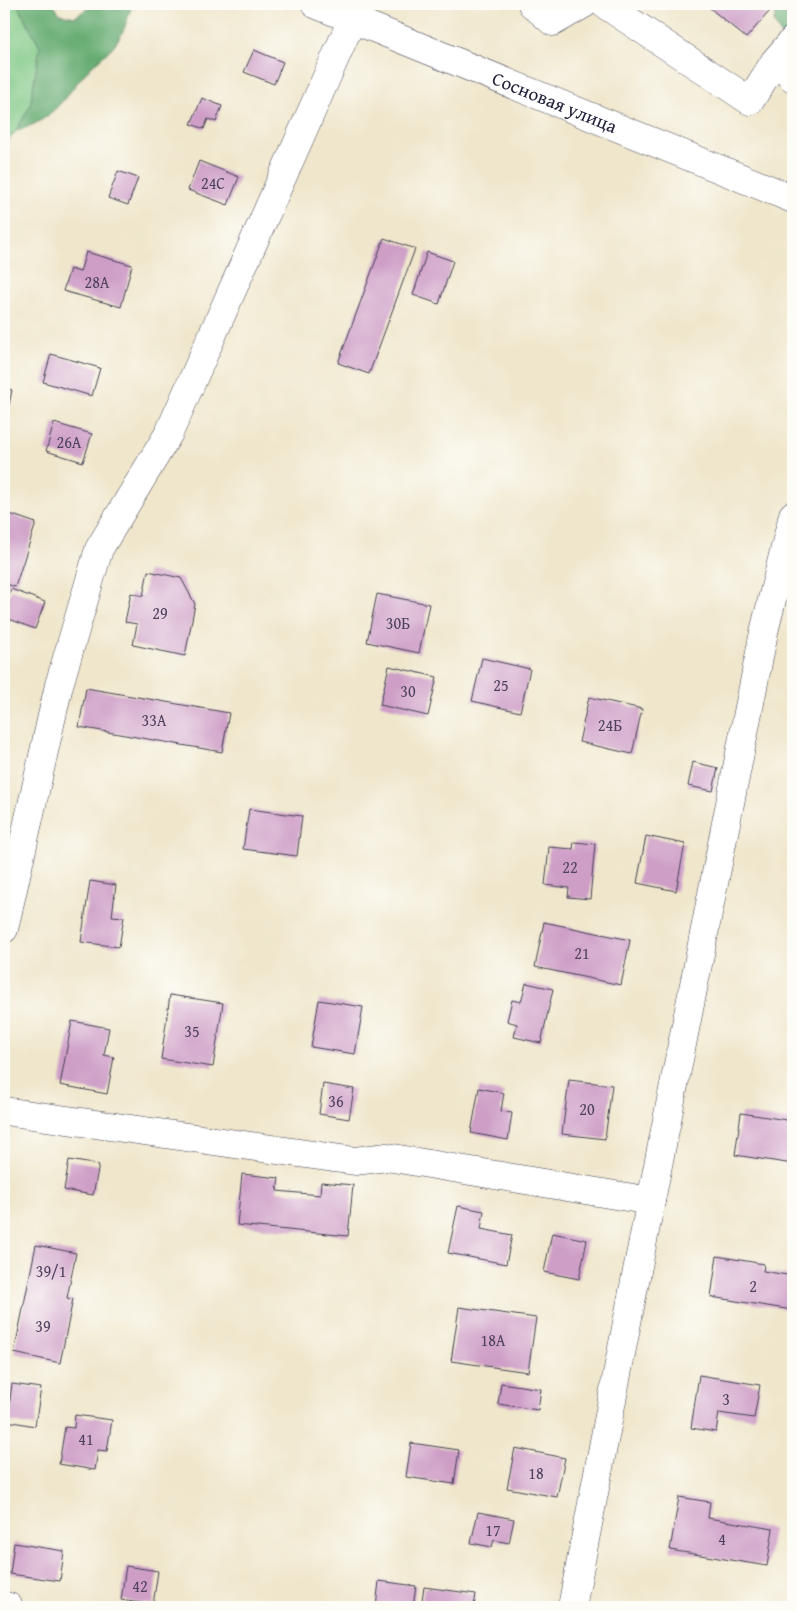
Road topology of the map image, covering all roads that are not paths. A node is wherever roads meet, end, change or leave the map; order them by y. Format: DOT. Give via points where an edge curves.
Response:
graph roads {
  1 [pos="315,4"];
  2 [pos="532,4"];
  3 [pos="584,4"];
  4 [pos="604,4"];
  5 [pos="356,12"];
  6 [pos="793,40"];
  7 [pos="784,69"];
  8 [pos="793,199"];
  9 [pos="793,515"];
  10 [pos="4,929"];
  11 [pos="4,1111"];
  12 [pos="651,1201"];
  13 [pos="4,1606"];
  14 [pos="9,1607"];
  15 [pos="572,1607"];
  1 -- 5 [label="street, Сосновая улица"];
  2 -- 3 [label="street" via="553,22"];
  4 -- 7 [label="street" via="750,101"];
  5 -- 8 [label="street, Сосновая улица"];
  5 -- 10 [label="street" via="169,433 99,549 59,685"];
  6 -- 7 [label="street"];
  9 -- 12 [label="street" via="762,642"];
  11 -- 12 [label="street" via="355,1161 387,1157"];
  12 -- 15 [label="street"];
  13 -- 14 [label="street"];
}
